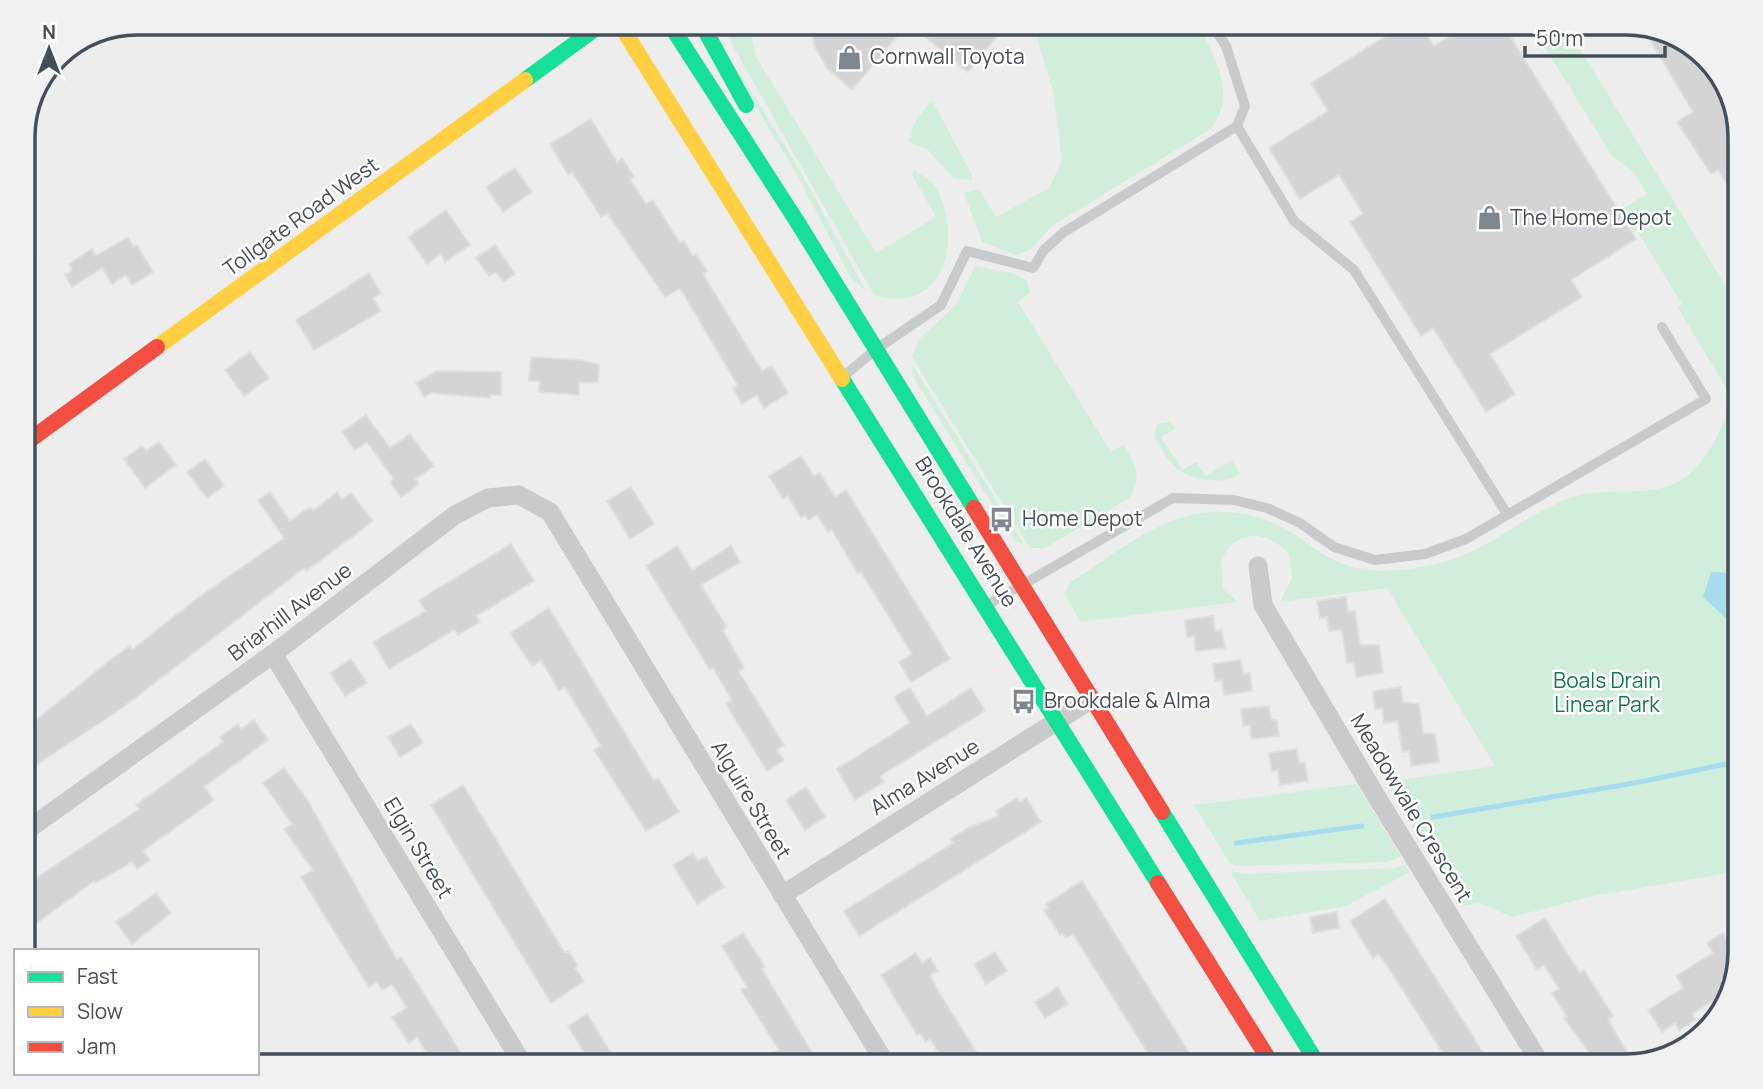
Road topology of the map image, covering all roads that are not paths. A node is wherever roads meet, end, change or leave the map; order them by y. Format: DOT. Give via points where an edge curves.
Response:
graph roads {
  1 [pos="586,35"];
  2 [pos="627,35"];
  3 [pos="676,35"];
  4 [pos="707,35"];
  5 [pos="1219,35"];
  6 [pos="757,122"];
  7 [pos="1237,126"];
  8 [pos="793,188"];
  9 [pos="798,223"];
  10 [pos="1662,327"];
  11 [pos="875,350"];
  12 [pos="843,376"];
  13 [pos="35,435"];
  14 [pos="1507,514"];
  15 [pos="578,558"];
  16 [pos="1258,566"];
  17 [pos="1022,587"];
  18 [pos="986,606"];
  19 [pos="274,654"];
  20 [pos="1092,699"];
  21 [pos="1058,720"];
  22 [pos="35,824"];
  23 [pos="782,895"];
  24 [pos="517,1054"];
  25 [pos="880,1054"];
  26 [pos="1266,1054"];
  27 [pos="1312,1054"];
  28 [pos="1535,1054"];
  1 -- 13 [label="main road, Tollgate Road West"];
  2 -- 12 [label="main road, Brookdale Avenue"];
  3 -- 9 [label="main road, Brookdale Avenue"];
  4 -- 6 [label="main road"];
  5 -- 7 [label="lane" via="1245,106"];
  7 -- 11 [label="lane" via="1064,232 1033,268 967,251 941,305"];
  7 -- 14 [label="lane" via="1294,221 1354,270"];
  8 -- 9 [label="main road"];
  9 -- 11 [label="main road, Brookdale Avenue"];
  10 -- 14 [label="lane" via="1706,399"];
  11 -- 12 [label="lane"];
  11 -- 17 [label="main road, Brookdale Avenue"];
  12 -- 18 [label="main road, Brookdale Avenue"];
  14 -- 17 [label="lane" via="1466,539 1425,554 1374,560 1334,547 1300,523 1267,508 1234,500 1173,498"];
  15 -- 19 [label="street, Briarhill Avenue" via="550,512 519,495 488,498 455,515"];
  15 -- 23 [label="street, Alguire Street"];
  16 -- 28 [label="street, Meadowvale Crescent" via="1264,605"];
  17 -- 18 [label="lane"];
  17 -- 20 [label="main road, Brookdale Avenue"];
  18 -- 21 [label="main road, Brookdale Avenue"];
  19 -- 22 [label="street, Briarhill Avenue"];
  19 -- 24 [label="street, Elgin Street"];
  20 -- 21 [label="street, Alma Avenue"];
  20 -- 27 [label="main road, Brookdale Avenue"];
  21 -- 23 [label="street, Alma Avenue"];
  21 -- 26 [label="main road, Brookdale Avenue"];
  23 -- 25 [label="street, Alguire Street"];
}
